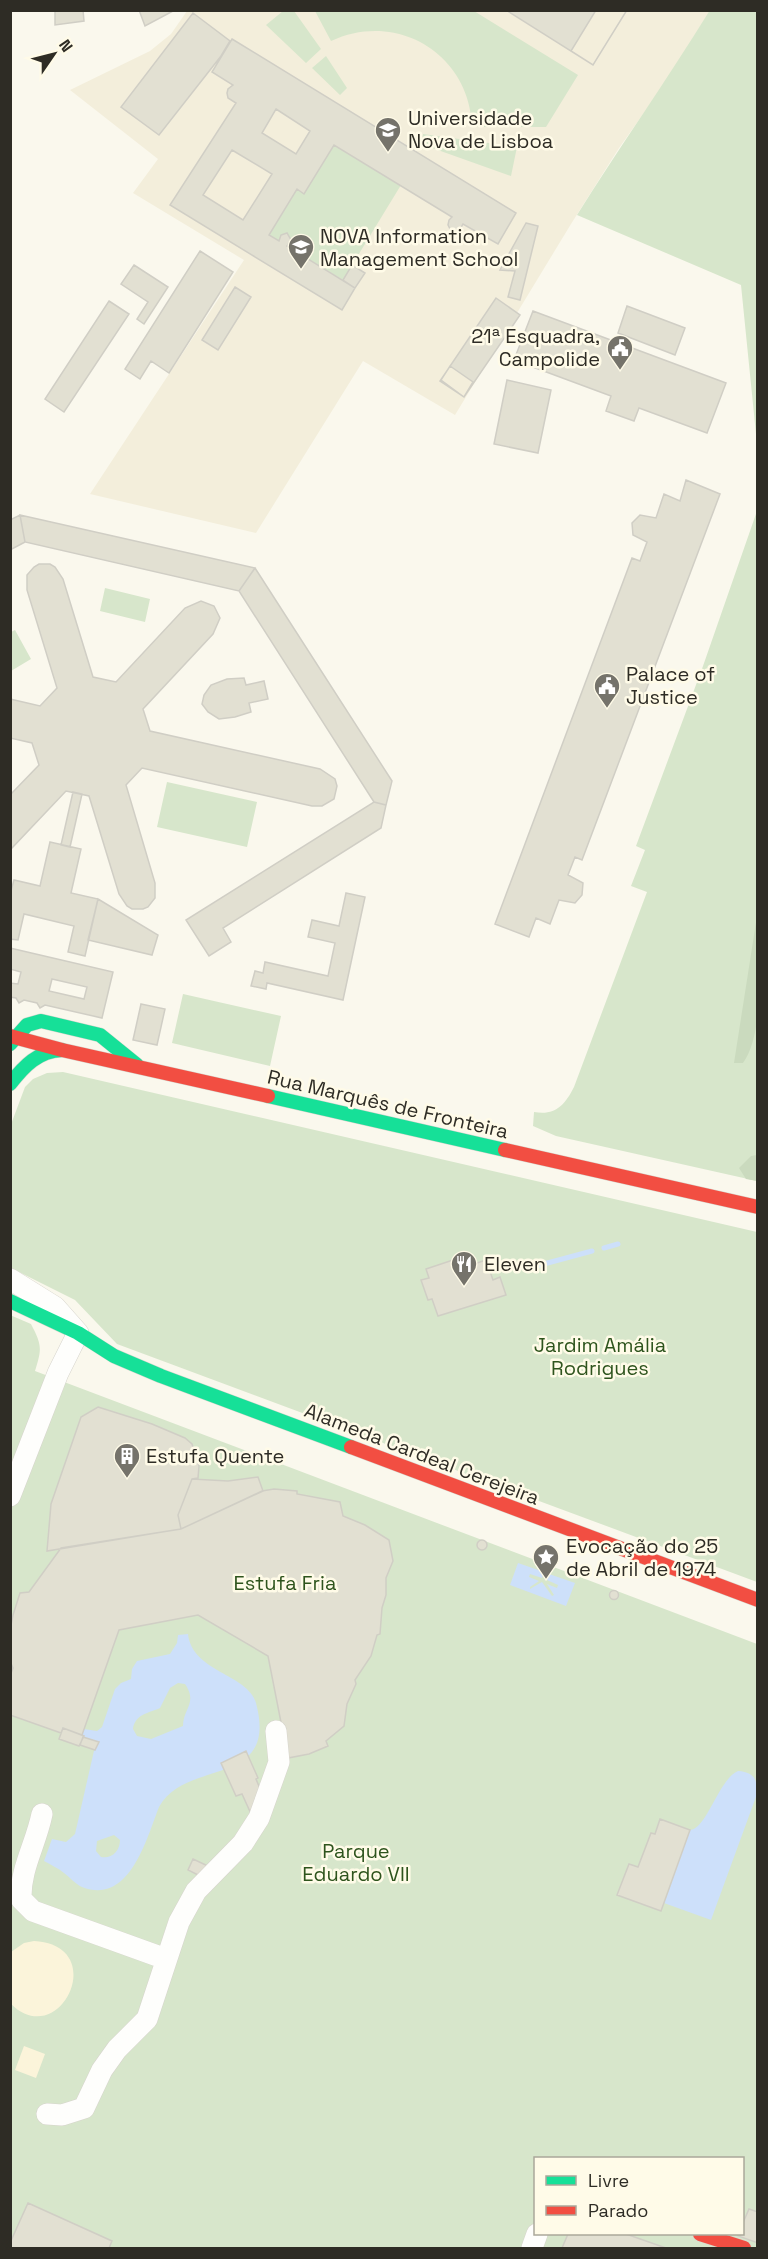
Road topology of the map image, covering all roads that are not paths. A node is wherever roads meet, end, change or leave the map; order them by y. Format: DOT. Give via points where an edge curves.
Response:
graph roads {
  1 [pos="12,1039"];
  2 [pos="62,1050"];
  3 [pos="148,1070"];
  4 [pos="10,1084"];
  5 [pos="758,1207"];
  6 [pos="10,1279"];
  7 [pos="10,1300"];
  8 [pos="78,1333"];
  9 [pos="10,1496"];
  10 [pos="758,1600"];
  11 [pos="276,1731"];
  12 [pos="42,1815"];
  13 [pos="166,1959"];
  14 [pos="48,2114"];
  15 [pos="711,2241"];
  16 [pos="744,2248"];
  1 -- 2 [label="street, Rua Marquês de Fronteira"];
  1 -- 3 [label="street" via="27,1025 37,1022 93,1033"];
  2 -- 3 [label="street, Rua Marquês de Fronteira"];
  2 -- 4 [label="street" via="37,1056"];
  3 -- 5 [label="street, Rua Marquês de Fronteira"];
  6 -- 8 [label="street" via="55,1307"];
  7 -- 8 [label="street, Alameda Cardeal Cerejeira"];
  8 -- 9 [label="street" via="58,1373"];
  8 -- 10 [label="street, Alameda Cardeal Cerejeira" via="114,1356 161,1376"];
  11 -- 13 [label="street" via="279,1761 259,1818 243,1842 196,1891 179,1922"];
  12 -- 13 [label="street" via="20,1881 21,1899 33,1911"];
  13 -- 14 [label="street" via="147,2019 102,2070 84,2108 62,2115"];
  15 -- 16 [label="street"];
}
